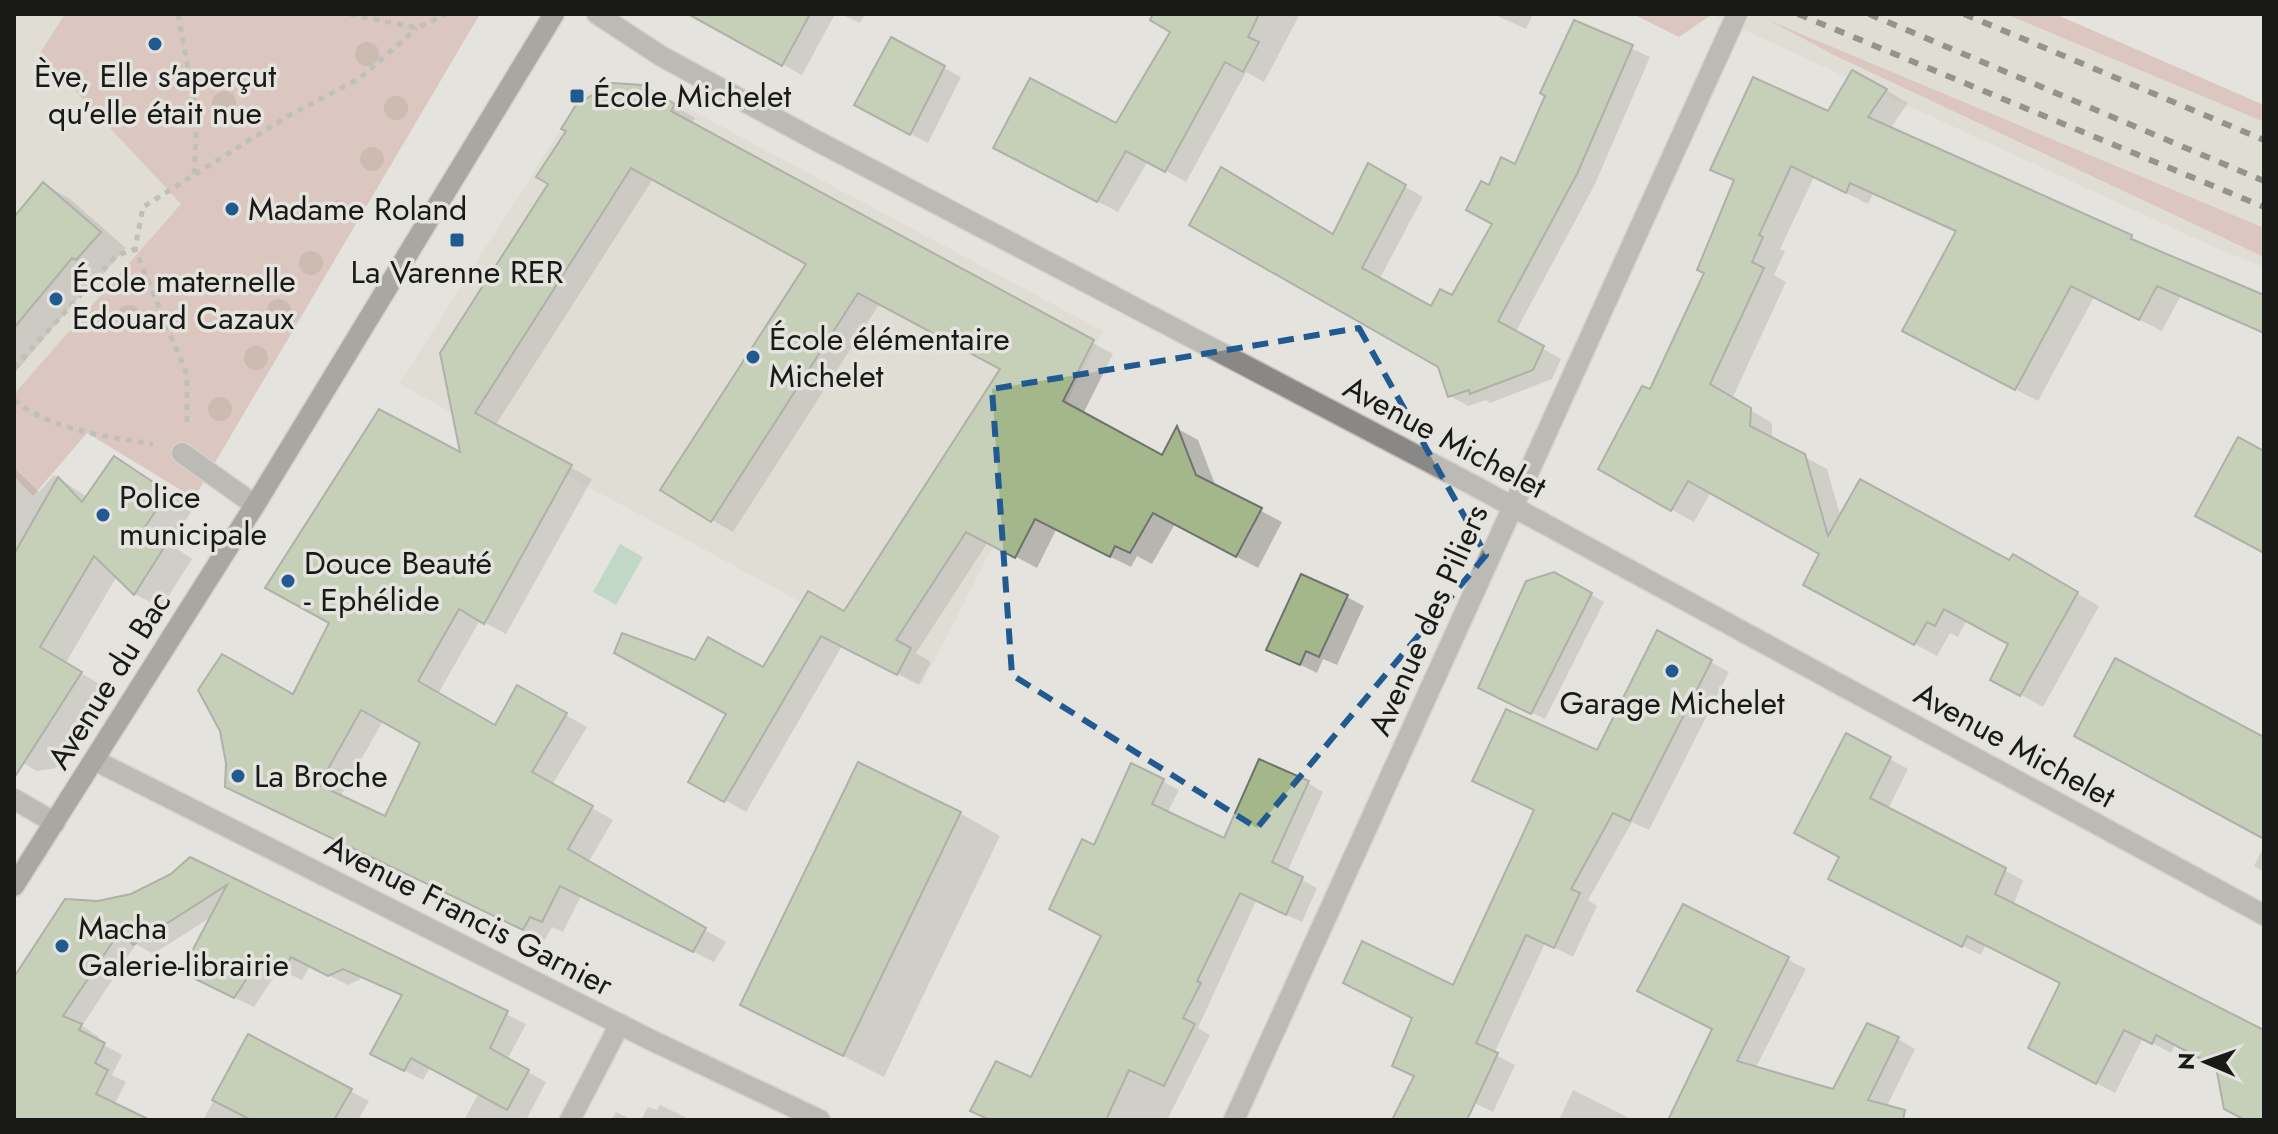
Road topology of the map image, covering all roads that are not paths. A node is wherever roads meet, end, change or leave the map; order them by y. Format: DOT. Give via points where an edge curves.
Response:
graph roads {
  1 [pos="554,14"];
  2 [pos="1737,14"];
  3 [pos="605,16"];
  4 [pos="182,453"];
  5 [pos="255,505"];
  6 [pos="1513,506"];
  7 [pos="94,760"];
  8 [pos="14,799"];
  9 [pos="55,823"];
  10 [pos="14,886"];
  11 [pos="2264,915"];
  12 [pos="620,1024"];
  13 [pos="570,1120"];
  14 [pos="820,1120"];
  15 [pos="1234,1120"];
  1 -- 5 [label="main road, Avenue du Bac"];
  2 -- 6 [label="street, Avenue des Piliers"];
  3 -- 6 [label="street, Avenue Michelet" via="661,56 817,141"];
  4 -- 5 [label="street"];
  5 -- 7 [label="main road, Avenue du Bac"];
  6 -- 11 [label="street, Avenue Michelet"];
  6 -- 15 [label="street, Avenue des Piliers"];
  7 -- 9 [label="main road, Avenue du Bac"];
  7 -- 12 [label="street, Avenue Francis Garnier"];
  8 -- 9 [label="street"];
  9 -- 10 [label="main road, Avenue du Bac"];
  12 -- 13 [label="street"];
  12 -- 14 [label="street, Avenue Francis Garnier"];
}
